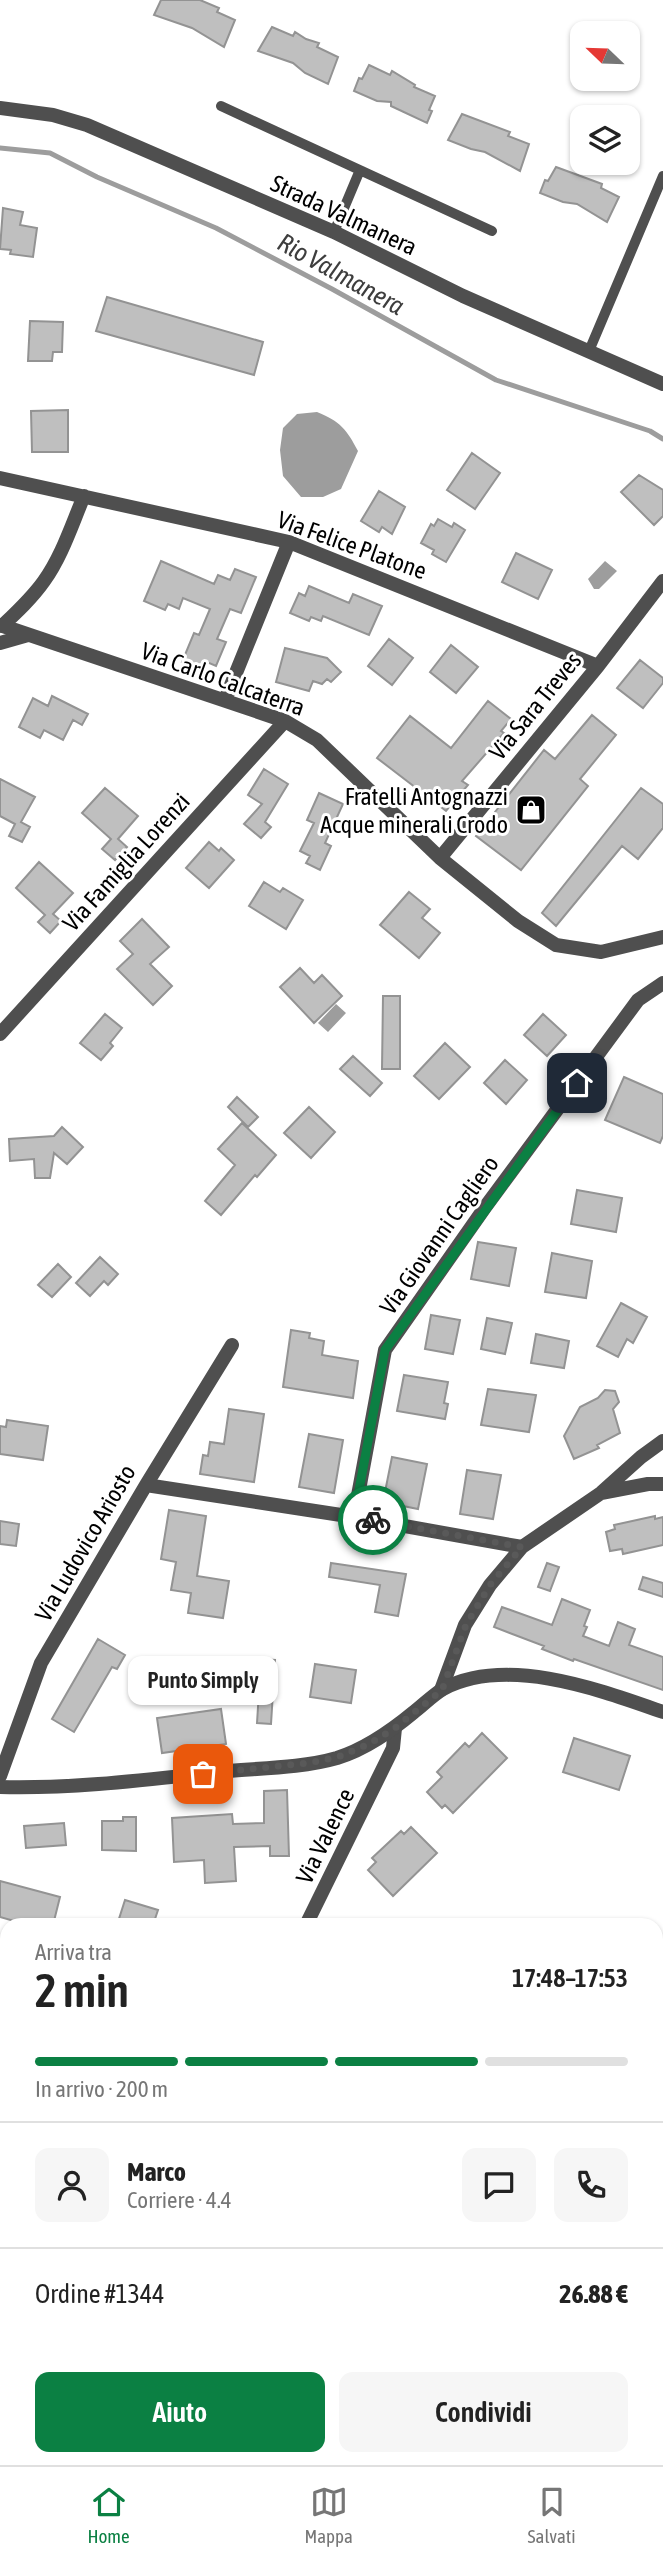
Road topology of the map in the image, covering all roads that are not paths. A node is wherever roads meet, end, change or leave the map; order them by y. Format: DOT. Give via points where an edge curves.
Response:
graph roads {
  1 [pos="221,106"];
  2 [pos="0,108"];
  3 [pos="360,170"];
  4 [pos="663,176"];
  5 [pos="492,231"];
  6 [pos="334,232"];
  7 [pos="589,351"];
  8 [pos="663,384"];
  9 [pos="0,478"];
  10 [pos="84,496"];
  11 [pos="289,542"];
  12 [pos="663,581"];
  13 [pos="1,626"];
  14 [pos="28,635"];
  15 [pos="0,643"];
  16 [pos="598,666"];
  17 [pos="225,700"];
  18 [pos="285,721"];
  19 [pos="440,859"];
  20 [pos="663,937"];
  21 [pos="663,983"];
  22 [pos="0,1034"];
  23 [pos="232,1345"];
  24 [pos="663,1441"];
  25 [pos="663,1484"];
  26 [pos="146,1485"];
  27 [pos="601,1493"];
  28 [pos="354,1517"];
  29 [pos="522,1547"];
  30 [pos="442,1690"];
  31 [pos="663,1712"];
  32 [pos="395,1728"];
  33 [pos="0,1776"];
  34 [pos="0,1787"];
  35 [pos="309,1918"];
  1 -- 3 [label="lane"];
  2 -- 6 [label="street, Strada Valmanera" via="87,125"];
  3 -- 5 [label="lane"];
  3 -- 6 [label="lane"];
  4 -- 7 [label="lane"];
  6 -- 7 [label="street, Strada Valmanera"];
  7 -- 8 [label="street, Strada Valmanera"];
  9 -- 10 [label="street, Via Felice Platone"];
  10 -- 11 [label="street, Via Felice Platone"];
  10 -- 13 [label="street, Via Carlo Calcaterra" via="45,580"];
  11 -- 16 [label="street, Via Felice Platone"];
  11 -- 17 [label="street"];
  12 -- 16 [label="street, Via Sara Treves"];
  13 -- 14 [label="street, Via Carlo Calcaterra"];
  14 -- 15 [label="street"];
  14 -- 17 [label="street, Via Carlo Calcaterra"];
  16 -- 19 [label="street, Via Sara Treves"];
  17 -- 18 [label="street, Via Carlo Calcaterra"];
  18 -- 19 [label="street, Via Carlo Calcaterra" via="317,740"];
  18 -- 22 [label="street, Via Famiglia Lorenzi"];
  19 -- 20 [label="street, Via Carlo Calcaterra" via="556,945 601,952"];
  21 -- 28 [label="street, Via Giovanni Cagliero" via="638,1000 385,1350"];
  23 -- 26 [label="street, Via Ludovico Ariosto"];
  24 -- 27 [label="street"];
  25 -- 27 [label="street"];
  26 -- 28 [label="street"];
  26 -- 33 [label="street, Via Ludovico Ariosto" via="41,1662"];
  27 -- 29 [label="street"];
  28 -- 29 [label="street"];
  29 -- 30 [label="street" via="490,1585 466,1625"];
  30 -- 31 [label="street" via="491,1674 555,1680"];
  30 -- 32 [label="street"];
  32 -- 34 [label="street" via="369,1744 314,1762 69,1786"];
  32 -- 35 [label="street, Via Valence" via="393,1748"];
}
